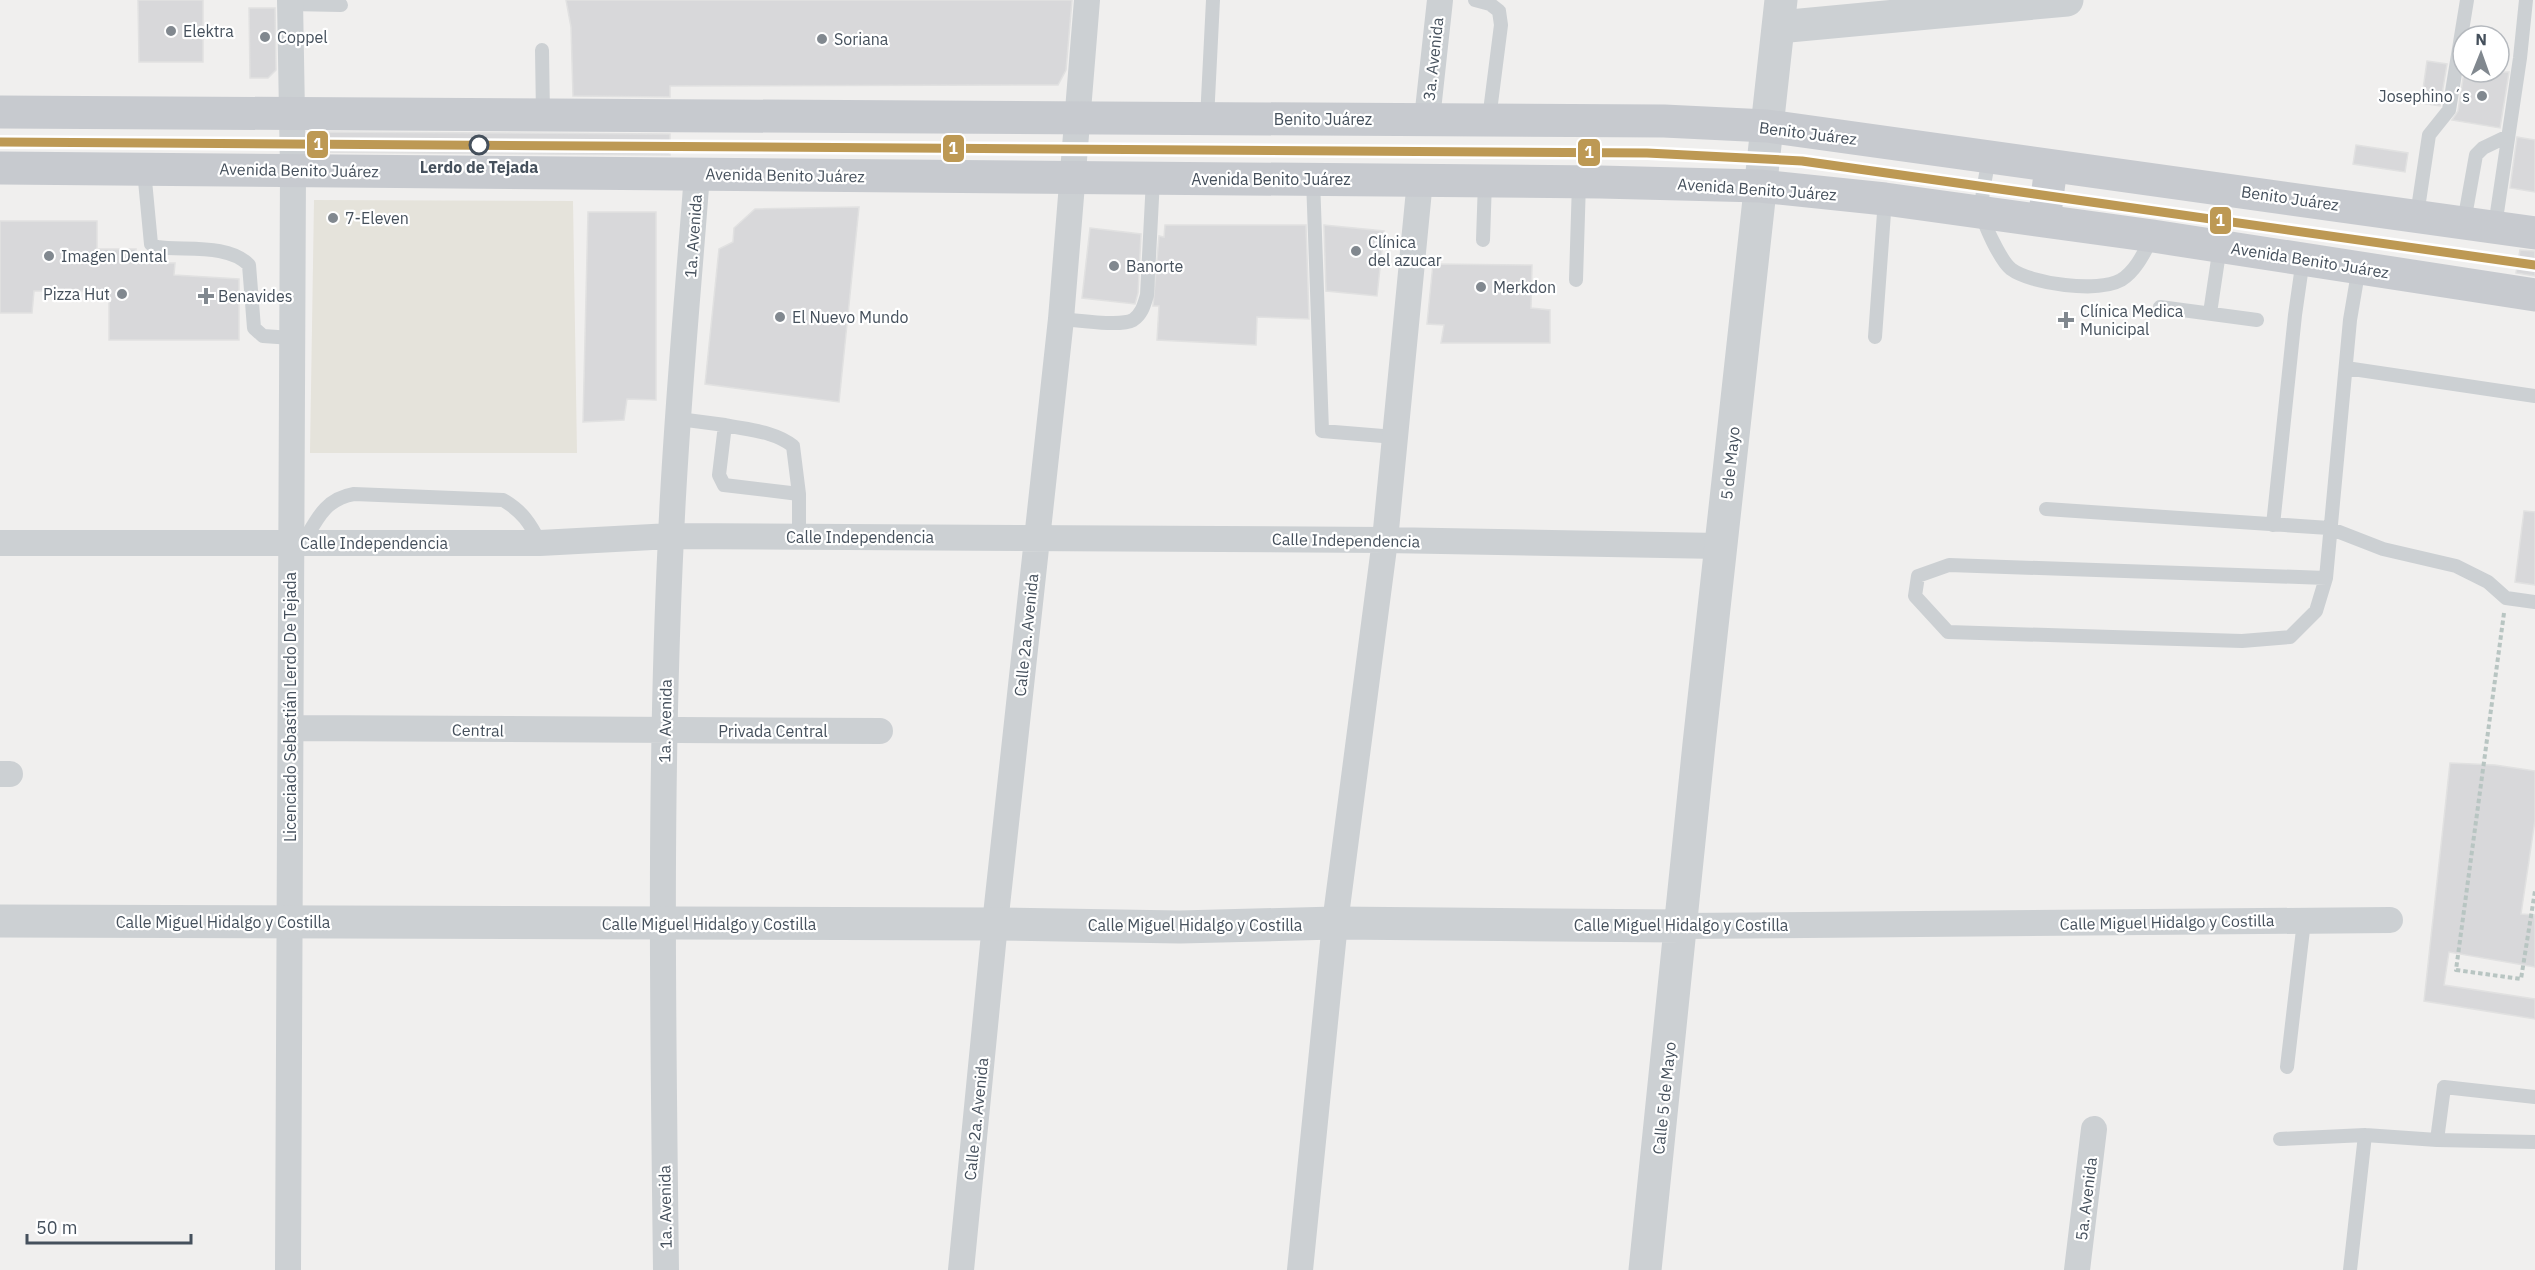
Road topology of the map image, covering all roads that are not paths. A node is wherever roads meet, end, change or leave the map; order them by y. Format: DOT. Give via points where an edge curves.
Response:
graph roads {
  1 [pos="1087,0"];
  2 [pos="1213,0"];
  3 [pos="1440,0"];
  4 [pos="1475,0"];
  5 [pos="2067,0"];
  6 [pos="2468,0"];
  7 [pos="2526,0"];
  8 [pos="290,2"];
  9 [pos="2014,2"];
  10 [pos="341,5"];
  11 [pos="1779,14"];
  12 [pos="542,50"];
  13 [pos="0,112"];
  14 [pos="291,112"];
  15 [pos="543,115"];
  16 [pos="1075,118"];
  17 [pos="1207,119"];
  18 [pos="1427,119"];
  19 [pos="1489,119"];
  20 [pos="1767,126"];
  21 [pos="2508,136"];
  22 [pos="1989,158"];
  23 [pos="2051,166"];
  24 [pos="0,168"];
  25 [pos="144,168"];
  26 [pos="293,171"];
  27 [pos="697,174"];
  28 [pos="1071,178"];
  29 [pos="1153,179"];
  30 [pos="1313,180"];
  31 [pos="1420,180"];
  32 [pos="1485,181"];
  33 [pos="1579,182"];
  34 [pos="1760,186"];
  35 [pos="1885,199"];
  36 [pos="1982,213"];
  37 [pos="2417,215"];
  38 [pos="2044,221"];
  39 [pos="2479,224"];
  40 [pos="2535,232"];
  41 [pos="2153,236"];
  42 [pos="1483,240"];
  43 [pos="2220,246"];
  44 [pos="2303,259"];
  45 [pos="2359,267"];
  46 [pos="1576,280"];
  47 [pos="2535,295"];
  48 [pos="2160,307"];
  49 [pos="2210,313"];
  50 [pos="1061,319"];
  51 [pos="2257,320"];
  52 [pos="1875,337"];
  53 [pos="292,338"];
  54 [pos="2346,368"];
  55 [pos="2535,396"];
  56 [pos="679,419"];
  57 [pos="725,425"];
  58 [pos="1395,436"];
  59 [pos="799,494"];
  60 [pos="2046,509"];
  61 [pos="2273,525"];
  62 [pos="2329,528"];
  63 [pos="671,536"];
  64 [pos="799,537"];
  65 [pos="1037,537"];
  66 [pos="1384,540"];
  67 [pos="0,543"];
  68 [pos="297,543"];
  69 [pos="540,543"];
  70 [pos="1720,546"];
  71 [pos="2326,578"];
  72 [pos="2535,602"];
  73 [pos="291,728"];
  74 [pos="880,731"];
  75 [pos="665,732"];
  76 [pos="2390,920"];
  77 [pos="0,921"];
  78 [pos="2304,921"];
  79 [pos="288,923"];
  80 [pos="1335,923"];
  81 [pos="662,924"];
  82 [pos="995,924"];
  83 [pos="1681,926"];
  84 [pos="2287,1067"];
  85 [pos="2535,1096"];
  86 [pos="2094,1129"];
  87 [pos="2365,1135"];
  88 [pos="2280,1139"];
  89 [pos="2437,1140"];
  90 [pos="2535,1142"];
  91 [pos="288,1270"];
  92 [pos="666,1270"];
  93 [pos="961,1270"];
  94 [pos="1300,1270"];
  95 [pos="1645,1270"];
  96 [pos="2077,1270"];
  97 [pos="2350,1270"];
  1 -- 16 [label="street, Calle 2a. Avenida"];
  2 -- 17 [label="lane"];
  3 -- 18 [label="street, 3a. Avenida"];
  4 -- 19 [label="lane" via="1490,4 1499,12 1501,25"];
  5 -- 9 [label="street"];
  6 -- 37 [label="lane" via="2449,110 2429,135"];
  7 -- 21 [label="lane"];
  8 -- 10 [label="lane"];
  8 -- 14 [label="street, Licenciado Sebastián Lerdo De Tejada"];
  9 -- 11 [label="street"];
  11 -- 20 [label="street, 5 de Mayo"];
  12 -- 15 [label="lane"];
  13 -- 14 [label="main road"];
  14 -- 15 [label="main road"];
  14 -- 26 [label="street, Licenciado Sebastián Lerdo De Tejada"];
  15 -- 16 [label="main road"];
  16 -- 17 [label="main road, Benito Juárez"];
  16 -- 28 [label="street, Calle 2a. Avenida"];
  17 -- 18 [label="main road, Benito Juárez"];
  18 -- 19 [label="main road, Benito Juárez"];
  19 -- 20 [label="main road, Benito Juárez"];
  20 -- 22 [label="main road, Benito Juárez"];
  20 -- 34 [label="street, 5 de Mayo"];
  21 -- 39 [label="lane"];
  21 -- 39 [label="lane" via="2476,155"];
  22 -- 23 [label="main road, Benito Juárez"];
  22 -- 36 [label="lane"];
  23 -- 37 [label="main road, Benito Juárez"];
  23 -- 38 [label="main road"];
  24 -- 25 [label="main road, Avenida Benito Juárez"];
  25 -- 26 [label="main road, Avenida Benito Juárez"];
  25 -- 53 [label="lane" via="152,244 242,258 249,265 254,327 262,336"];
  26 -- 27 [label="main road, Avenida Benito Juárez"];
  26 -- 53 [label="street, Licenciado Sebastián Lerdo De Tejada"];
  27 -- 28 [label="main road, Avenida Benito Juárez"];
  27 -- 56 [label="street, 1a. Avenida"];
  28 -- 29 [label="main road, Avenida Benito Juárez"];
  28 -- 50 [label="street, Calle 2a. Avenida"];
  29 -- 30 [label="main road, Avenida Benito Juárez"];
  29 -- 50 [label="lane" via="1147,295 1142,311 1132,321 1118,323"];
  30 -- 31 [label="main road, Avenida Benito Juárez"];
  30 -- 58 [label="lane" via="1323,430"];
  31 -- 32 [label="main road, Avenida Benito Juárez"];
  31 -- 58 [label="street"];
  32 -- 33 [label="main road, Avenida Benito Juárez"];
  32 -- 42 [label="lane"];
  33 -- 34 [label="main road, Avenida Benito Juárez"];
  33 -- 46 [label="lane"];
  34 -- 35 [label="main road, Avenida Benito Juárez"];
  34 -- 70 [label="street, 5 de Mayo"];
  35 -- 36 [label="main road, Avenida Benito Juárez"];
  35 -- 52 [label="lane"];
  36 -- 38 [label="main road, Avenida Benito Juárez"];
  36 -- 41 [label="lane" via="2008,267 2021,275 2090,287 2109,286 2124,278"];
  37 -- 39 [label="main road, Benito Juárez"];
  38 -- 41 [label="main road, Avenida Benito Juárez"];
  39 -- 40 [label="main road, Benito Juárez"];
  41 -- 43 [label="main road, Avenida Benito Juárez"];
  43 -- 44 [label="main road, Avenida Benito Juárez"];
  43 -- 49 [label="lane"];
  44 -- 45 [label="main road, Avenida Benito Juárez"];
  44 -- 61 [label="lane"];
  45 -- 47 [label="main road, Avenida Benito Juárez"];
  45 -- 54 [label="lane"];
  48 -- 49 [label="lane"];
  49 -- 51 [label="lane"];
  50 -- 65 [label="street, Calle 2a. Avenida"];
  53 -- 68 [label="street, Licenciado Sebastián Lerdo De Tejada"];
  54 -- 55 [label="lane"];
  54 -- 62 [label="lane"];
  56 -- 57 [label="lane"];
  56 -- 63 [label="street, 1a. Avenida"];
  57 -- 59 [label="lane" via="768,434 793,446"];
  57 -- 59 [label="lane" via="719,475 724,485"];
  58 -- 66 [label="street"];
  59 -- 64 [label="lane"];
  60 -- 61 [label="lane"];
  61 -- 62 [label="lane"];
  62 -- 71 [label="lane"];
  62 -- 72 [label="lane" via="2383,549 2456,566 2488,582 2506,598"];
  63 -- 64 [label="street, Calle Independencia"];
  63 -- 69 [label="street, Calle Independencia"];
  63 -- 75 [label="street, 1a. Avenida"];
  64 -- 65 [label="street, Calle Independencia"];
  65 -- 66 [label="street, Calle Independencia"];
  65 -- 82 [label="street, Calle 2a. Avenida"];
  66 -- 70 [label="street, Calle Independencia"];
  66 -- 80 [label="street"];
  67 -- 68 [label="street, Calle Independencia"];
  68 -- 69 [label="street, Calle Independencia"];
  68 -- 69 [label="lane" via="327,503 354,494 503,500 530,521"];
  68 -- 73 [label="street, Licenciado Sebastián Lerdo De Tejada"];
  70 -- 83 [label="street, 5 de Mayo"];
  71 -- 71 [label="lane" via="2316,611 2290,637 2242,642 1948,632 1915,596 1918,576 1949,565"];
  73 -- 75 [label="street, Central"];
  73 -- 79 [label="street, Licenciado Sebastián Lerdo De Tejada"];
  74 -- 75 [label="street, Privada Central"];
  75 -- 81 [label="street, 1a. Avenida"];
  76 -- 78 [label="street, Calle Miguel Hidalgo y Costilla"];
  77 -- 79 [label="street, Calle Miguel Hidalgo y Costilla"];
  78 -- 83 [label="street, Calle Miguel Hidalgo y Costilla"];
  78 -- 84 [label="lane"];
  79 -- 81 [label="street, Calle Miguel Hidalgo y Costilla"];
  79 -- 91 [label="street, Licenciado Sebastián Lerdo De Tejada"];
  80 -- 82 [label="street, Calle Miguel Hidalgo y Costilla" via="1180,927"];
  80 -- 83 [label="street, Calle Miguel Hidalgo y Costilla"];
  80 -- 94 [label="street"];
  81 -- 82 [label="street, Calle Miguel Hidalgo y Costilla"];
  81 -- 92 [label="street, 1a. Avenida"];
  82 -- 93 [label="street, Calle 2a. Avenida"];
  83 -- 95 [label="street, Calle 5 de Mayo"];
  85 -- 89 [label="lane" via="2444,1087"];
  86 -- 96 [label="street, 5a. Avenida"];
  87 -- 88 [label="lane"];
  87 -- 89 [label="lane"];
  87 -- 97 [label="lane"];
  89 -- 90 [label="lane"];
}
